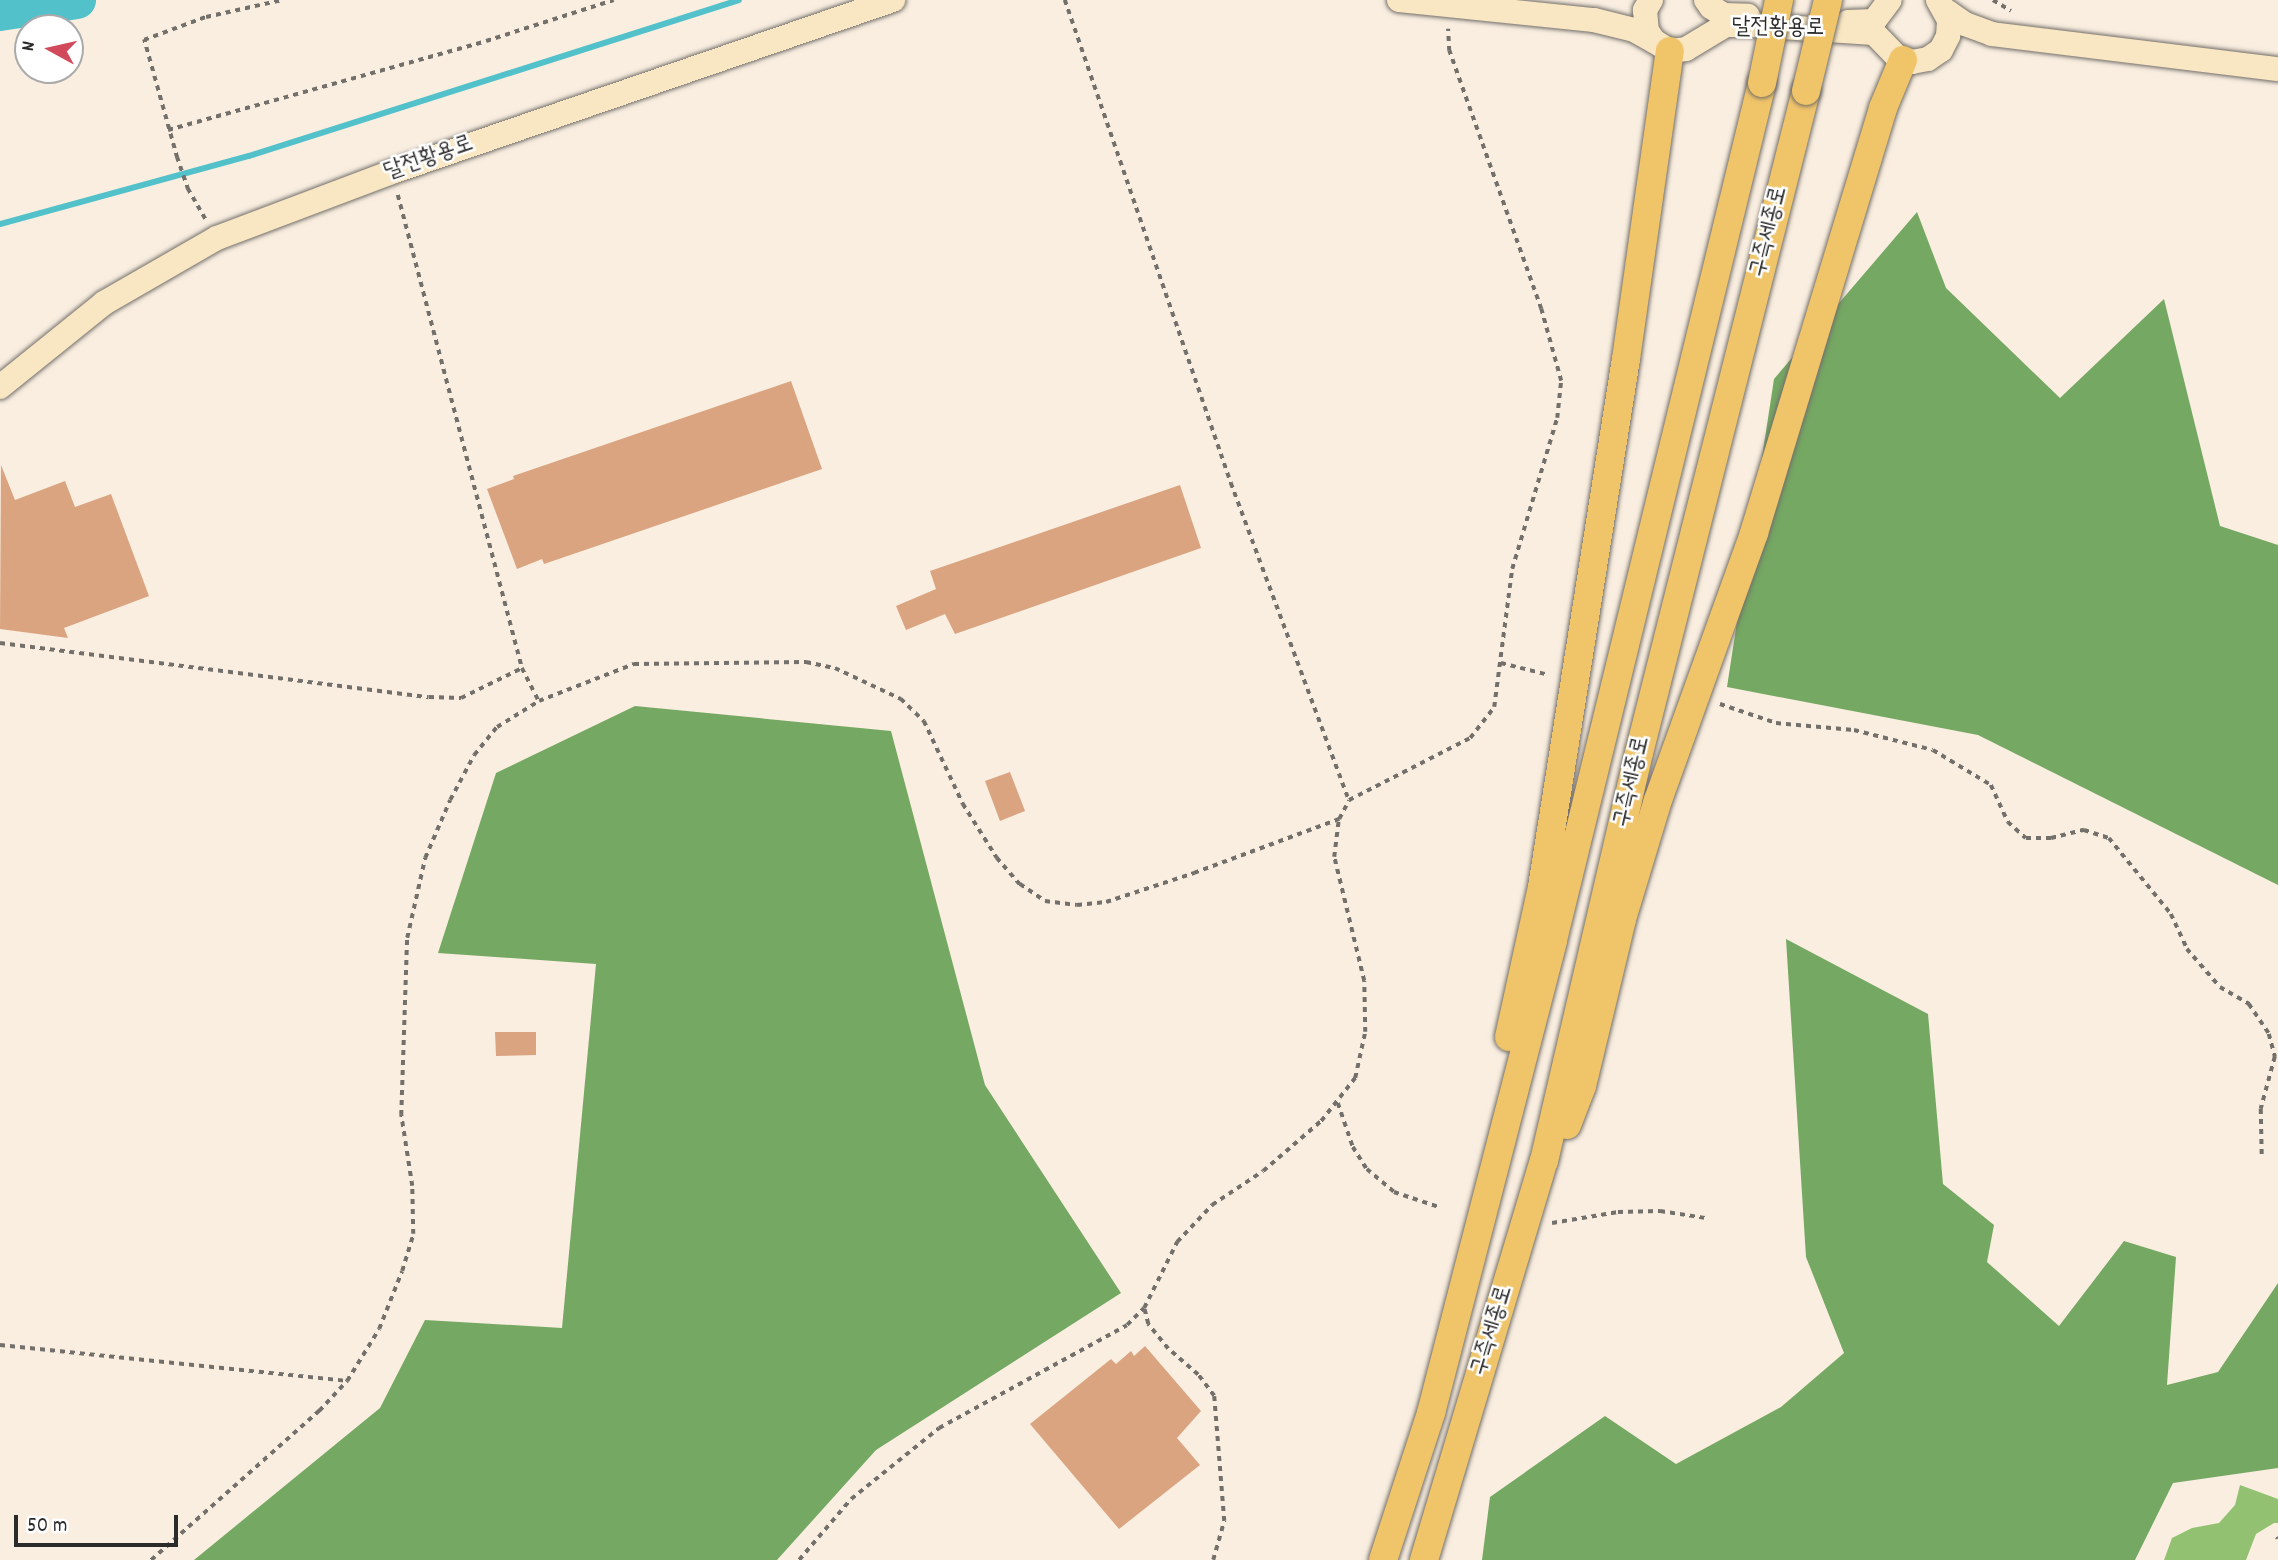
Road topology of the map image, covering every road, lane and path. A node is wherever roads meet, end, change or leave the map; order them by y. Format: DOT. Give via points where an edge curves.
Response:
graph roads {
  1 [pos="282,0"];
  2 [pos="614,0"];
  3 [pos="892,0"];
  4 [pos="1065,0"];
  5 [pos="1399,0"];
  6 [pos="1650,0"];
  7 [pos="1706,0"];
  8 [pos="1779,0"];
  9 [pos="1828,0"];
  10 [pos="1890,0"];
  11 [pos="1941,5"];
  12 [pos="1450,6"];
  13 [pos="1594,20"];
  14 [pos="1992,34"];
  15 [pos="1662,46"];
  16 [pos="1941,50"];
  17 [pos="1903,60"];
  18 [pos="2278,69"];
  19 [pos="168,130"];
  20 [pos="392,172"];
  21 [pos="217,238"];
  22 [pos="0,387"];
  23 [pos="0,643"];
  24 [pos="1501,663"];
  25 [pos="522,668"];
  26 [pos="1549,675"];
  27 [pos="539,701"];
  28 [pos="1718,704"];
  29 [pos="1349,800"];
  30 [pos="1339,819"];
  31 [pos="1338,1103"];
  32 [pos="2262,1155"];
  33 [pos="1439,1207"];
  34 [pos="1706,1218"];
  35 [pos="1552,1223"];
  36 [pos="1507,1283"];
  37 [pos="1144,1308"];
  38 [pos="0,1345"];
  39 [pos="347,1381"];
  40 [pos="1431,1413"];
  41 [pos="151,1560"];
  42 [pos="799,1560"];
  43 [pos="1213,1560"];
  44 [pos="1383,1560"];
  45 [pos="1424,1560"];
  1 -- 19 [label="path" via="206,17 144,40"];
  2 -- 19 [label="path" via="486,41"];
  3 -- 20 [label="main road, 달전황용로"];
  4 -- 29 [label="path" via="1231,483"];
  5 -- 12 [label="main road"];
  6 -- 13 [label="main road" via="1633,13"];
  6 -- 15 [label="main road" via="1644,20"];
  7 -- 10 [label="main road, 달전황용로" via="1724,15 1834,22 1874,21"];
  8 -- 40 [label="highway, 구즉세종로, bridge" via="1553,940"];
  9 -- 36 [label="highway, 구즉세종로, bridge" via="1639,753 1544,1161"];
  11 -- 14 [label="main road" via="1965,24"];
  11 -- 16 [label="main road" via="1950,20"];
  12 -- 13 [label="main road"];
  12 -- 24 [label="path" via="1448,51 1541,309 1561,382 1557,418 1512,569"];
  13 -- 15 [label="main road" via="1634,30"];
  14 -- 16 [label="main road" via="1960,37"];
  14 -- 18 [label="main road"];
  15 -- 17 [label="main road, 달전황용로" via="1686,49 1726,25 1751,25 1874,33"];
  15 -- 40 [label="highway" via="1626,359 1542,887 1460,1237"];
  16 -- 17 [label="main road" via="1928,59"];
  17 -- 36 [label="highway" via="1883,108 1754,533 1658,800 1622,919 1582,1086"];
  19 -- 21 [label="path" via="188,190"];
  20 -- 21 [label="main road, 달전황용로"];
  20 -- 25 [label="path"];
  21 -- 22 [label="main road, 달전황용로" via="104,303"];
  23 -- 25 [label="path" via="429,698 461,698"];
  24 -- 26 [label="path"];
  24 -- 29 [label="path" via="1494,707 1470,738"];
  25 -- 27 [label="path"];
  27 -- 30 [label="path" via="634,664 806,662 835,668 901,699 924,720 963,804 997,858 1020,884 1045,901 1106,902"];
  27 -- 39 [label="path" via="496,727 474,755 425,858 407,937 401,1048 401,1115 412,1186 413,1234 379,1329"];
  28 -- 32 [label="path" via="1776,723 1854,730 1933,750 1991,785 2008,822 2025,838 2084,830 2109,838 2171,914 2187,949 2220,986 2249,1004 2269,1034 2276,1057 2261,1109"];
  29 -- 30 [label="path"];
  30 -- 31 [label="path" via="1334,857 1364,981 1366,1032 1354,1078"];
  31 -- 33 [label="path" via="1353,1147 1367,1169 1394,1192"];
  31 -- 37 [label="path" via="1263,1171 1212,1205 1177,1242"];
  34 -- 35 [label="path" via="1660,1211 1618,1212"];
  36 -- 45 [label="highway, 구즉세종로"];
  37 -- 42 [label="path" via="1127,1325 939,1428 851,1499"];
  37 -- 43 [label="path" via="1148,1324 1214,1396 1224,1521"];
  38 -- 39 [label="path"];
  39 -- 41 [label="path"];
  40 -- 44 [label="highway, 구즉세종로"];
}
